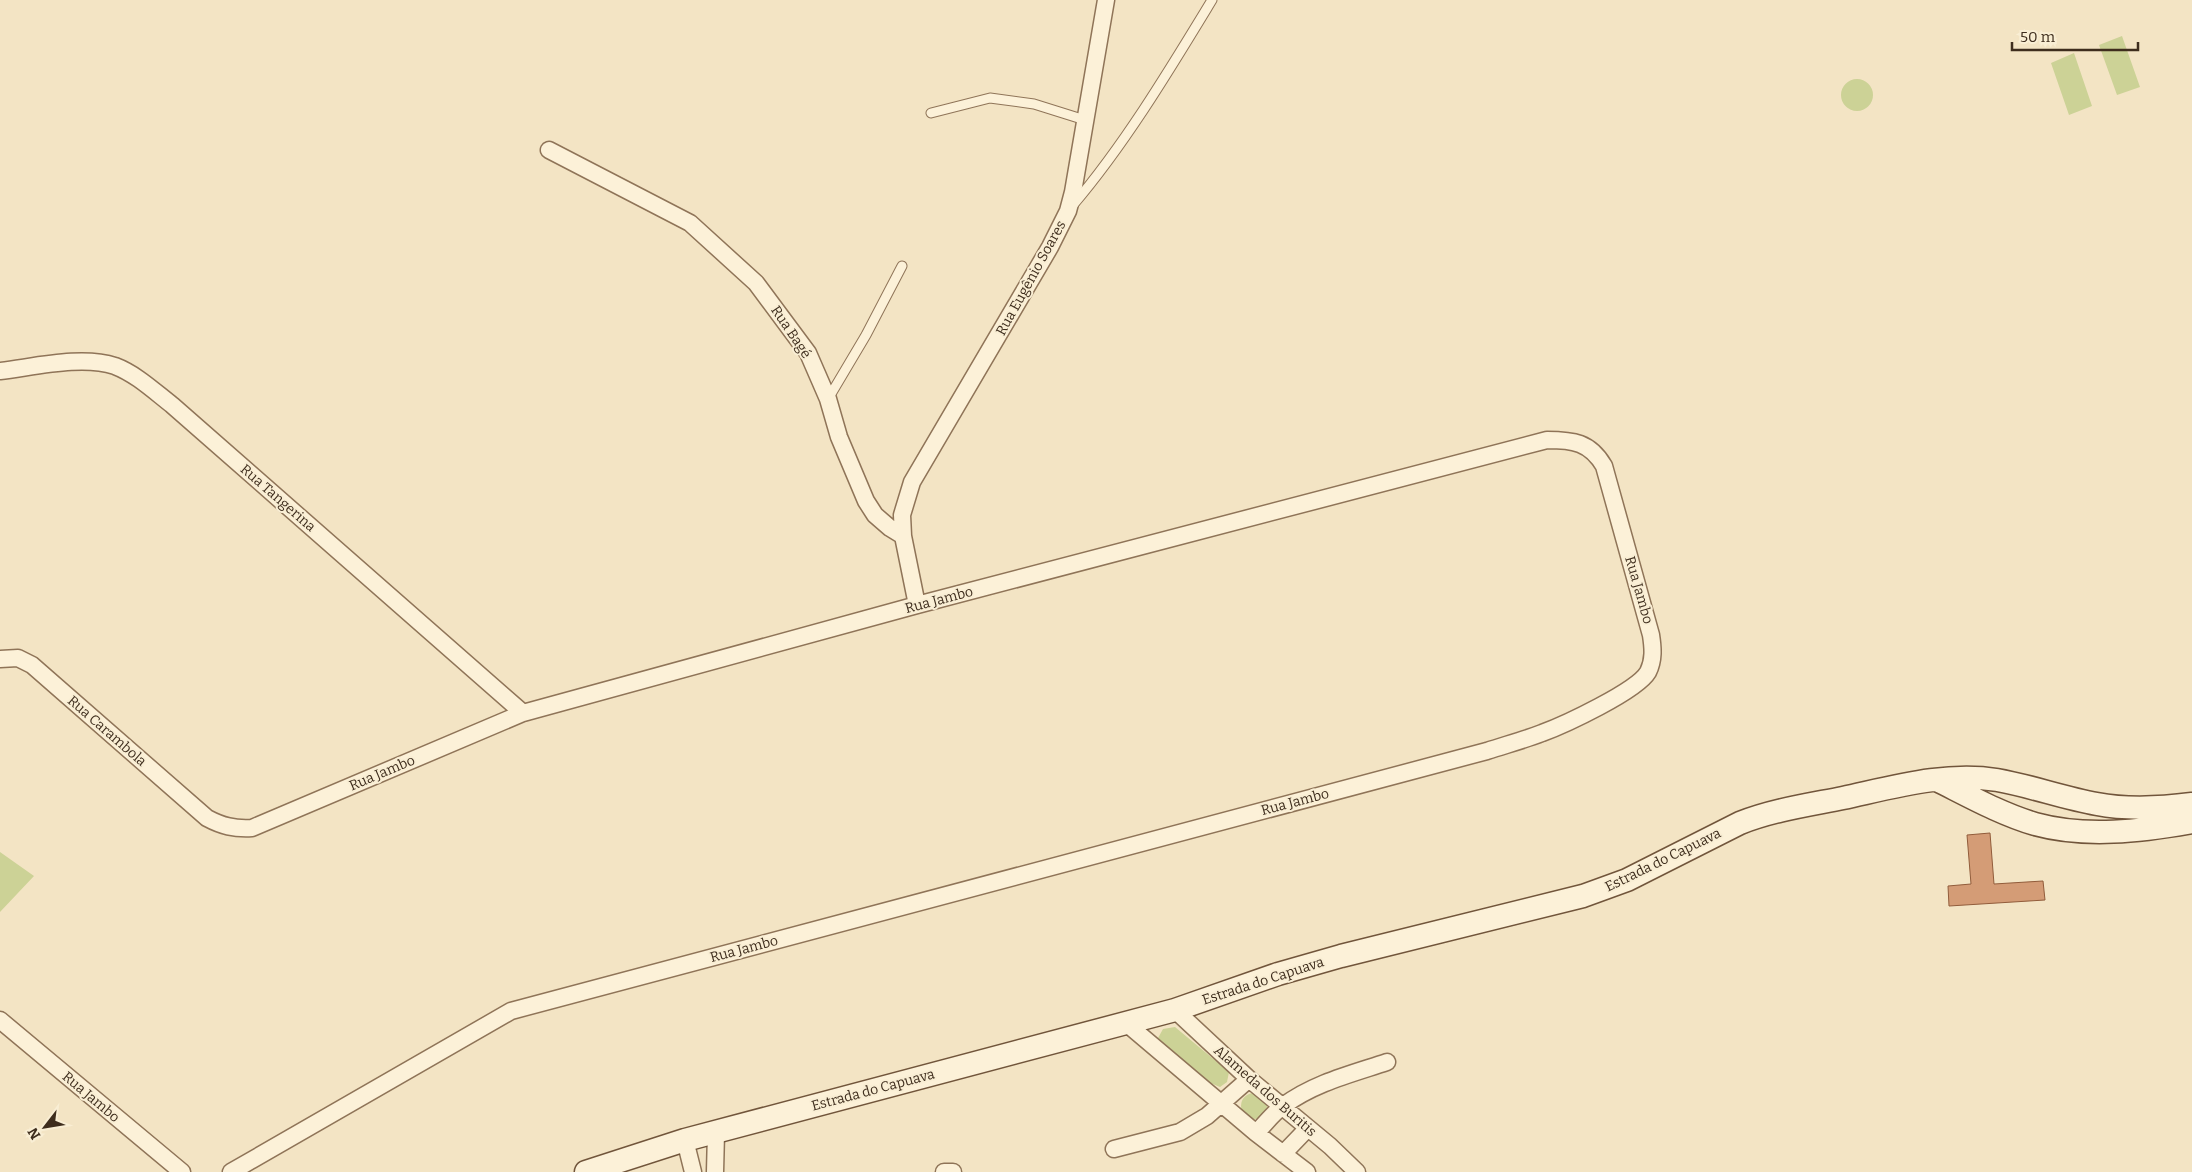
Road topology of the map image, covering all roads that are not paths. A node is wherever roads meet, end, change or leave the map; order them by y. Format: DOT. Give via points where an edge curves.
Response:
graph roads {
  1 [pos="1106,0"];
  2 [pos="1212,0"];
  3 [pos="930,113"];
  4 [pos="1085,120"];
  5 [pos="549,150"];
  6 [pos="1068,211"];
  7 [pos="902,266"];
  8 [pos="0,371"];
  9 [pos="828,399"];
  10 [pos="902,536"];
  11 [pos="917,605"];
  12 [pos="0,659"];
  13 [pos="523,714"];
  14 [pos="1934,779"];
  15 [pos="2068,798"];
  16 [pos="2192,804"];
  17 [pos="207,818"];
  18 [pos="2192,822"];
  19 [pos="2061,829"];
  20 [pos="1174,1010"];
  21 [pos="0,1020"];
  22 [pos="1126,1023"];
  23 [pos="1387,1062"];
  24 [pos="1249,1079"];
  25 [pos="1222,1104"];
  26 [pos="1282,1107"];
  27 [pos="1307,1129"];
  28 [pos="716,1133"];
  29 [pos="1256,1134"];
  30 [pos="685,1140"];
  31 [pos="1114,1149"];
  32 [pos="1283,1154"];
  33 [pos="182,1172"];
  34 [pos="231,1172"];
  35 [pos="586,1172"];
  36 [pos="693,1172"];
  37 [pos="715,1172"];
  38 [pos="944,1172"];
  39 [pos="953,1172"];
  40 [pos="1307,1172"];
  41 [pos="1357,1172"];
  1 -- 4 [label="street, Rua Eugênio Soares"];
  2 -- 6 [label="lane" via="1172,65 1092,182"];
  3 -- 4 [label="lane" via="990,98 1034,104"];
  4 -- 6 [label="street, Rua Eugênio Soares"];
  5 -- 9 [label="street, Rua Bagé" via="690,223 756,282 808,354"];
  6 -- 10 [label="street, Rua Eugênio Soares" via="912,482 902,515"];
  7 -- 9 [label="lane"];
  8 -- 13 [label="street, Rua Tangerina" via="95,362 115,366 137,377"];
  9 -- 10 [label="street, Rua Bagé" via="839,437 866,501 875,515"];
  10 -- 11 [label="street"];
  11 -- 13 [label="street, Rua Jambo"];
  11 -- 34 [label="street, Rua Jambo" via="1547,440 1565,440 1596,452 1604,466 1654,656 1648,673 1617,697 1542,733 1496,748 511,1011"];
  12 -- 17 [label="street, Rua Carambola" via="18,658 32,665"];
  13 -- 17 [label="street, Rua Jambo" via="252,828 220,826"];
  14 -- 15 [label="main road, Estrada do Capuava" via="1996,780"];
  14 -- 19 [label="main road" via="2002,812"];
  14 -- 20 [label="main road, Estrada do Capuava" via="1759,816 1627,880 1583,896 1341,956"];
  15 -- 16 [label="main road, Estrada do Capuava" via="2131,808"];
  15 -- 19 [label="main road" via="2055,807 2054,818"];
  18 -- 19 [label="main road" via="2128,831"];
  20 -- 22 [label="main road, Estrada do Capuava"];
  20 -- 24 [label="street, Alameda dos Buritis"];
  21 -- 33 [label="street, Rua Jambo"];
  22 -- 25 [label="street"];
  22 -- 28 [label="main road, Estrada do Capuava"];
  23 -- 26 [label="street" via="1318,1086"];
  24 -- 25 [label="street"];
  24 -- 26 [label="street, Alameda dos Buritis"];
  25 -- 29 [label="street"];
  25 -- 31 [label="street" via="1180,1132"];
  26 -- 27 [label="street, Alameda dos Buritis"];
  26 -- 29 [label="street"];
  27 -- 32 [label="street"];
  27 -- 41 [label="street, Alameda dos Buritis"];
  28 -- 30 [label="main road, Estrada do Capuava"];
  28 -- 37 [label="street"];
  29 -- 32 [label="street"];
  30 -- 35 [label="main road, Estrada do Capuava"];
  30 -- 36 [label="street"];
  32 -- 40 [label="street"];
  38 -- 39 [label="street"];
}
